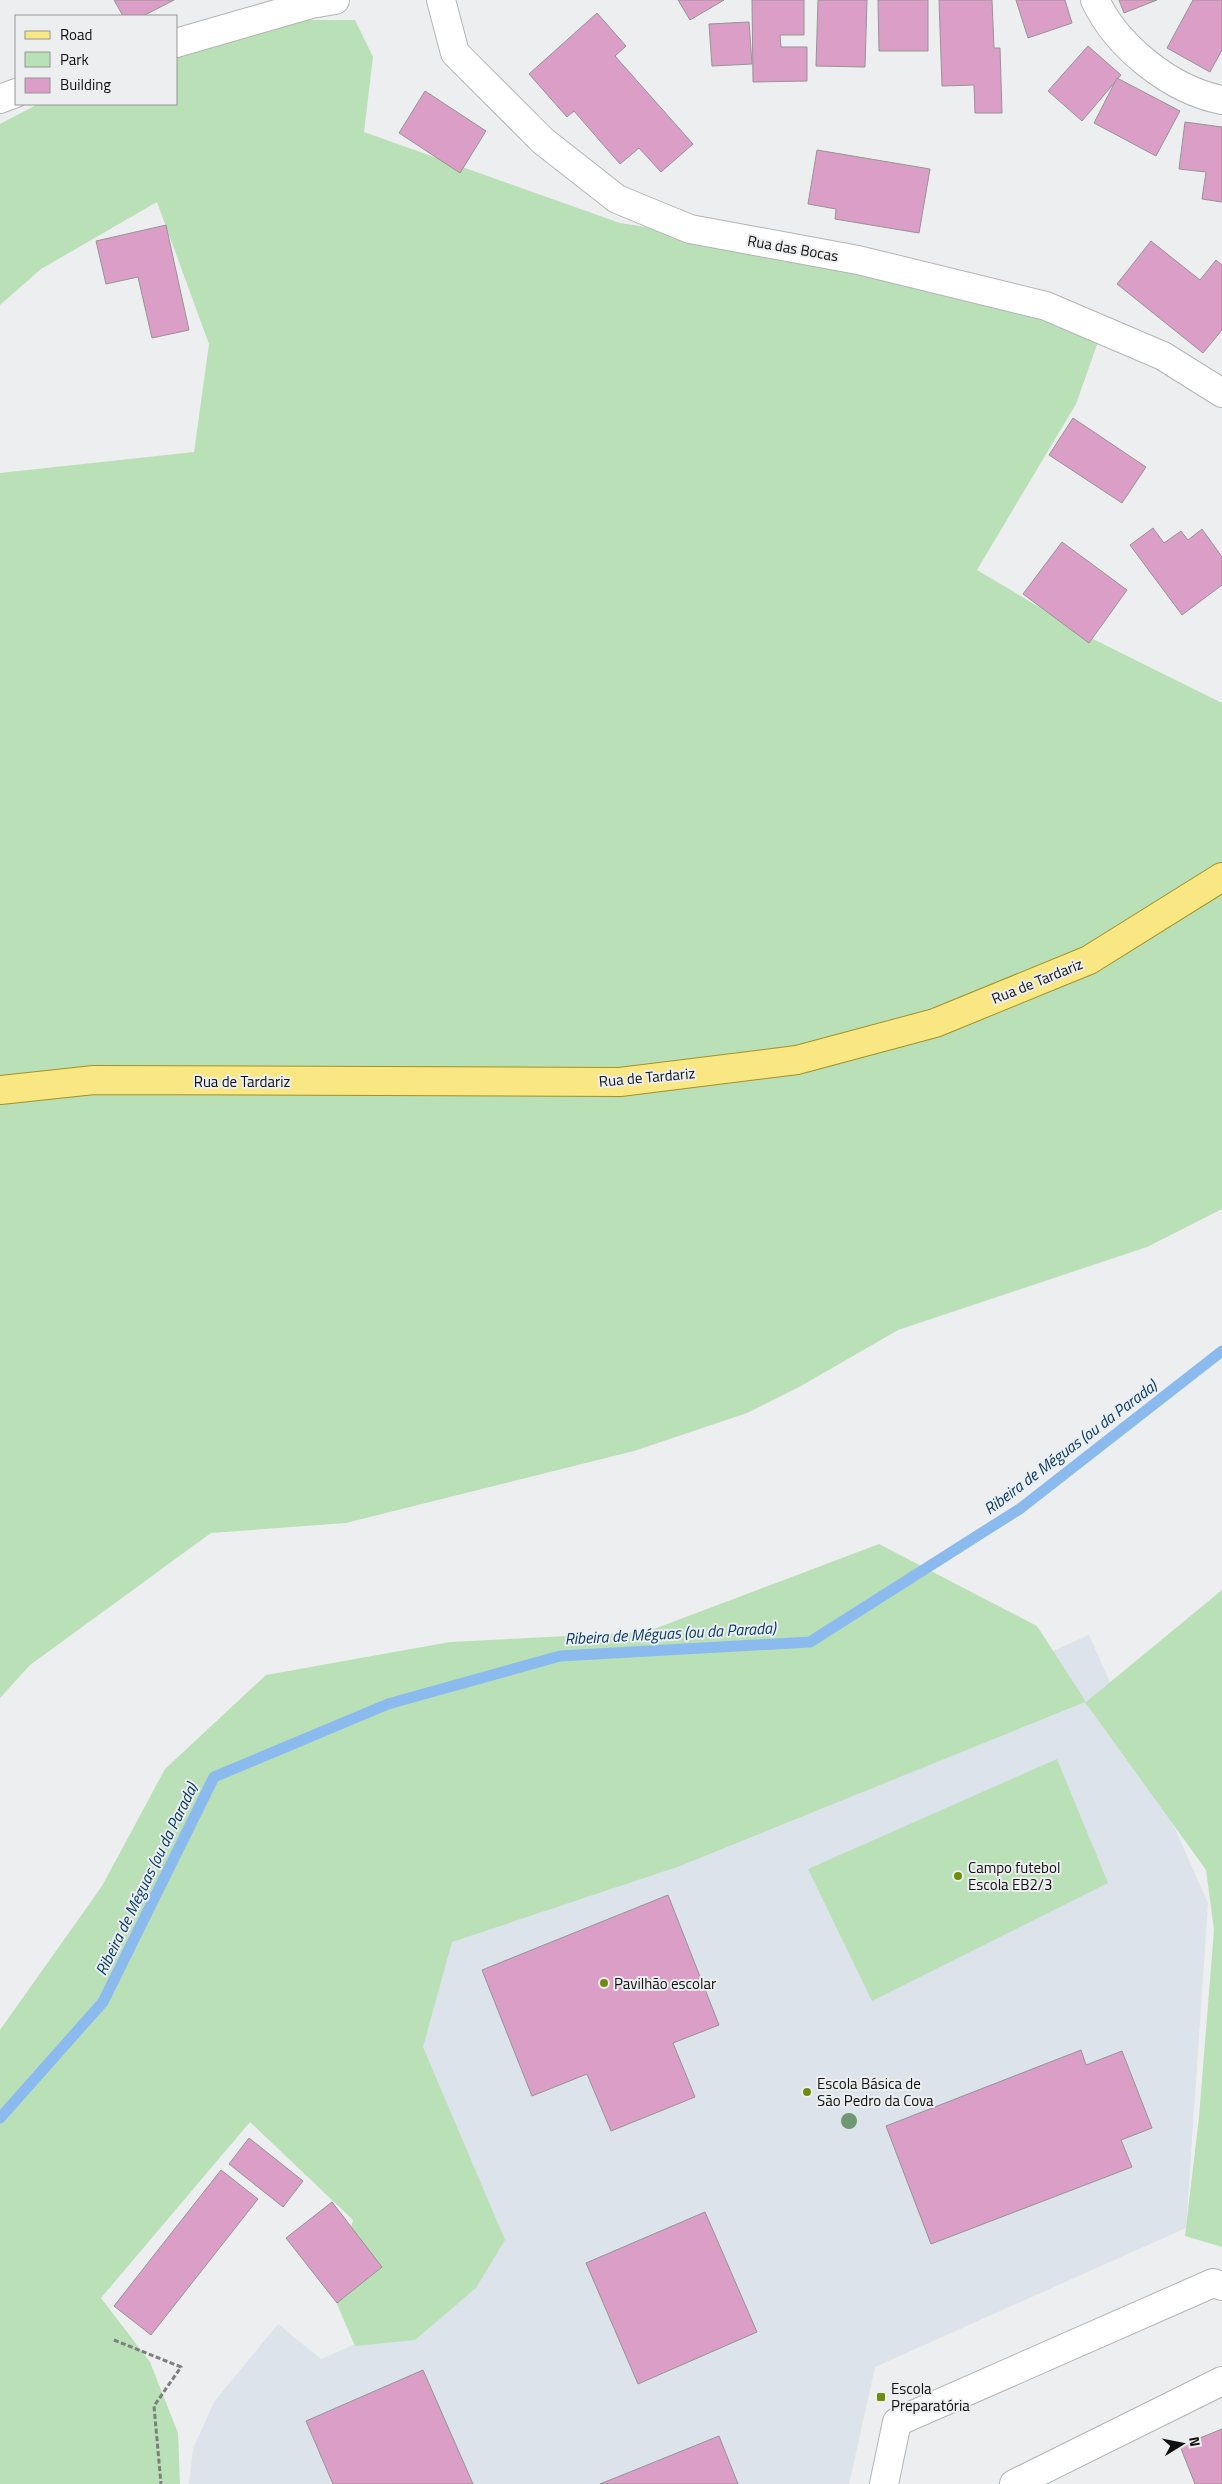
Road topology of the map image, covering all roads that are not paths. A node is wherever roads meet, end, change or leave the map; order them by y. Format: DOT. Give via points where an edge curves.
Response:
graph roads {
  1 [pos="335,0"];
  2 [pos="441,0"];
  3 [pos="1095,0"];
  4 [pos="178,42"];
  5 [pos="15,93"];
  6 [pos="0,99"];
  7 [pos="1222,100"];
  8 [pos="1222,393"];
  9 [pos="1222,877"];
  10 [pos="0,1090"];
  11 [pos="1222,2286"];
  12 [pos="1222,2380"];
  13 [pos="884,2484"];
  14 [pos="1014,2484"];
  1 -- 4 [label="street"];
  2 -- 8 [label="street, Rua das Bocas" via="456,53 543,141 617,199 690,229 858,260 1046,306 1163,356"];
  3 -- 7 [label="street" via="1103,17 1148,66 1205,97"];
  5 -- 6 [label="street"];
  9 -- 10 [label="main road, Rua de Tardariz" via="1089,960 934,1023 797,1060 620,1082 94,1080"];
  11 -- 13 [label="street" via="1213,2283 897,2422"];
  12 -- 14 [label="street"];
}
